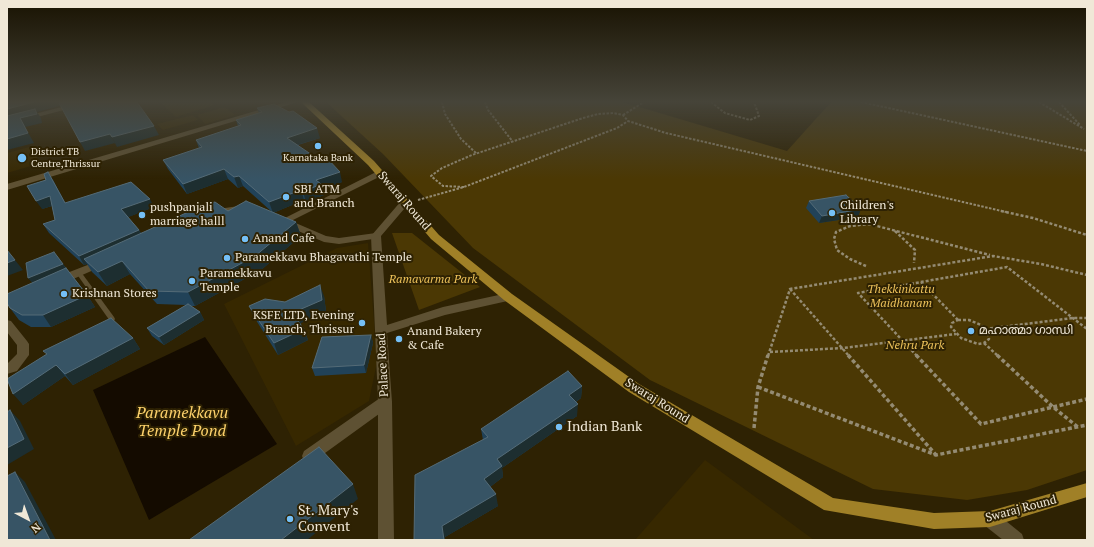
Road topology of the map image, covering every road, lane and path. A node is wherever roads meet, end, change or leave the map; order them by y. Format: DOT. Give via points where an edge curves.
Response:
graph roads {
  1 [pos="209,128"];
  2 [pos="332,128"];
  3 [pos="454,128"];
  4 [pos="502,128"];
  5 [pos="557,128"];
  6 [pos="616,128"];
  7 [pos="649,128"];
  8 [pos="979,128"];
  9 [pos="1084,129"];
  10 [pos="1087,131"];
  11 [pos="514,142"];
  12 [pos="1087,151"];
  13 [pos="477,154"];
  14 [pos="380,173"];
  15 [pos="7,187"];
  16 [pos="464,187"];
  17 [pos="405,202"];
  18 [pos="254,210"];
  19 [pos="203,216"];
  20 [pos="272,217"];
  21 [pos="282,222"];
  22 [pos="895,230"];
  23 [pos="1087,235"];
  24 [pos="376,236"];
  25 [pos="993,256"];
  26 [pos="110,258"];
  27 [pos="914,263"];
  28 [pos="866,266"];
  29 [pos="79,272"];
  30 [pos="1087,275"];
  31 [pos="921,282"];
  32 [pos="47,286"];
  33 [pos="790,289"];
  34 [pos="508,298"];
  35 [pos="1073,318"];
  36 [pos="1087,318"];
  37 [pos="112,319"];
  38 [pos="958,320"];
  39 [pos="7,324"];
  40 [pos="985,329"];
  41 [pos="1087,329"];
  42 [pos="381,331"];
  43 [pos="956,334"];
  44 [pos="904,342"];
  45 [pos="984,343"];
  46 [pos="843,348"];
  47 [pos="770,352"];
  48 [pos="7,369"];
  49 [pos="758,387"];
  50 [pos="1087,399"];
  51 [pos="385,402"];
  52 [pos="1053,407"];
  53 [pos="1087,425"];
  54 [pos="754,428"];
  55 [pos="1080,428"];
  56 [pos="936,455"];
  57 [pos="295,466"];
  58 [pos="1087,490"];
  59 [pos="990,519"];
  60 [pos="386,540"];
  61 [pos="1016,540"];
  1 -- 15 [label="main road"];
  2 -- 14 [label="main road, Swaraj Round"];
  3 -- 13 [label="path"];
  4 -- 11 [label="path"];
  5 -- 11 [label="path"];
  6 -- 16 [label="path"];
  7 -- 23 [label="path" via="748,153 1033,218"];
  8 -- 12 [label="path"];
  9 -- 10 [label="path"];
  11 -- 13 [label="path"];
  13 -- 16 [label="path" via="442,168 431,176 443,186"];
  14 -- 17 [label="main road, Swaraj Round"];
  14 -- 21 [label="main road"];
  16 -- 17 [label="path"];
  17 -- 24 [label="main road"];
  17 -- 34 [label="main road, Swaraj Round" via="435,237"];
  18 -- 19 [label="main road" via="229,209"];
  20 -- 21 [label="main road"];
  21 -- 24 [label="main road" via="324,239"];
  22 -- 25 [label="path"];
  22 -- 27 [label="path" via="915,250"];
  22 -- 28 [label="path" via="869,224 850,226 836,232 834,239 837,250"];
  24 -- 42 [label="main road, Palace Road"];
  25 -- 30 [label="path"];
  25 -- 33 [label="path"];
  26 -- 29 [label="main road"];
  29 -- 32 [label="main road"];
  29 -- 37 [label="lane"];
  31 -- 35 [label="path" via="1007,267"];
  31 -- 38 [label="path"];
  31 -- 44 [label="path" via="858,294"];
  33 -- 46 [label="path"];
  33 -- 47 [label="path"];
  34 -- 42 [label="main road" via="443,311"];
  34 -- 59 [label="main road, Swaraj Round" via="634,388 830,505 934,521"];
  35 -- 36 [label="path"];
  35 -- 40 [label="path"];
  35 -- 41 [label="path"];
  38 -- 40 [label="path" via="975,322"];
  38 -- 43 [label="path" via="952,323 951,327"];
  39 -- 48 [label="main road" via="23,344 23,355"];
  40 -- 45 [label="path" via="990,339"];
  42 -- 51 [label="main road, Palace Road"];
  43 -- 44 [label="path"];
  43 -- 45 [label="path" via="966,341"];
  44 -- 46 [label="path"];
  44 -- 52 [label="path" via="981,424"];
  45 -- 52 [label="path"];
  46 -- 47 [label="path"];
  46 -- 56 [label="path"];
  47 -- 49 [label="path"];
  49 -- 54 [label="path"];
  49 -- 56 [label="path"];
  50 -- 52 [label="path"];
  51 -- 57 [label="main road"];
  51 -- 60 [label="main road, Palace Road"];
  52 -- 55 [label="path"];
  53 -- 55 [label="path"];
  55 -- 56 [label="path"];
  58 -- 59 [label="main road, Swaraj Round"];
  59 -- 61 [label="main road"];
}
